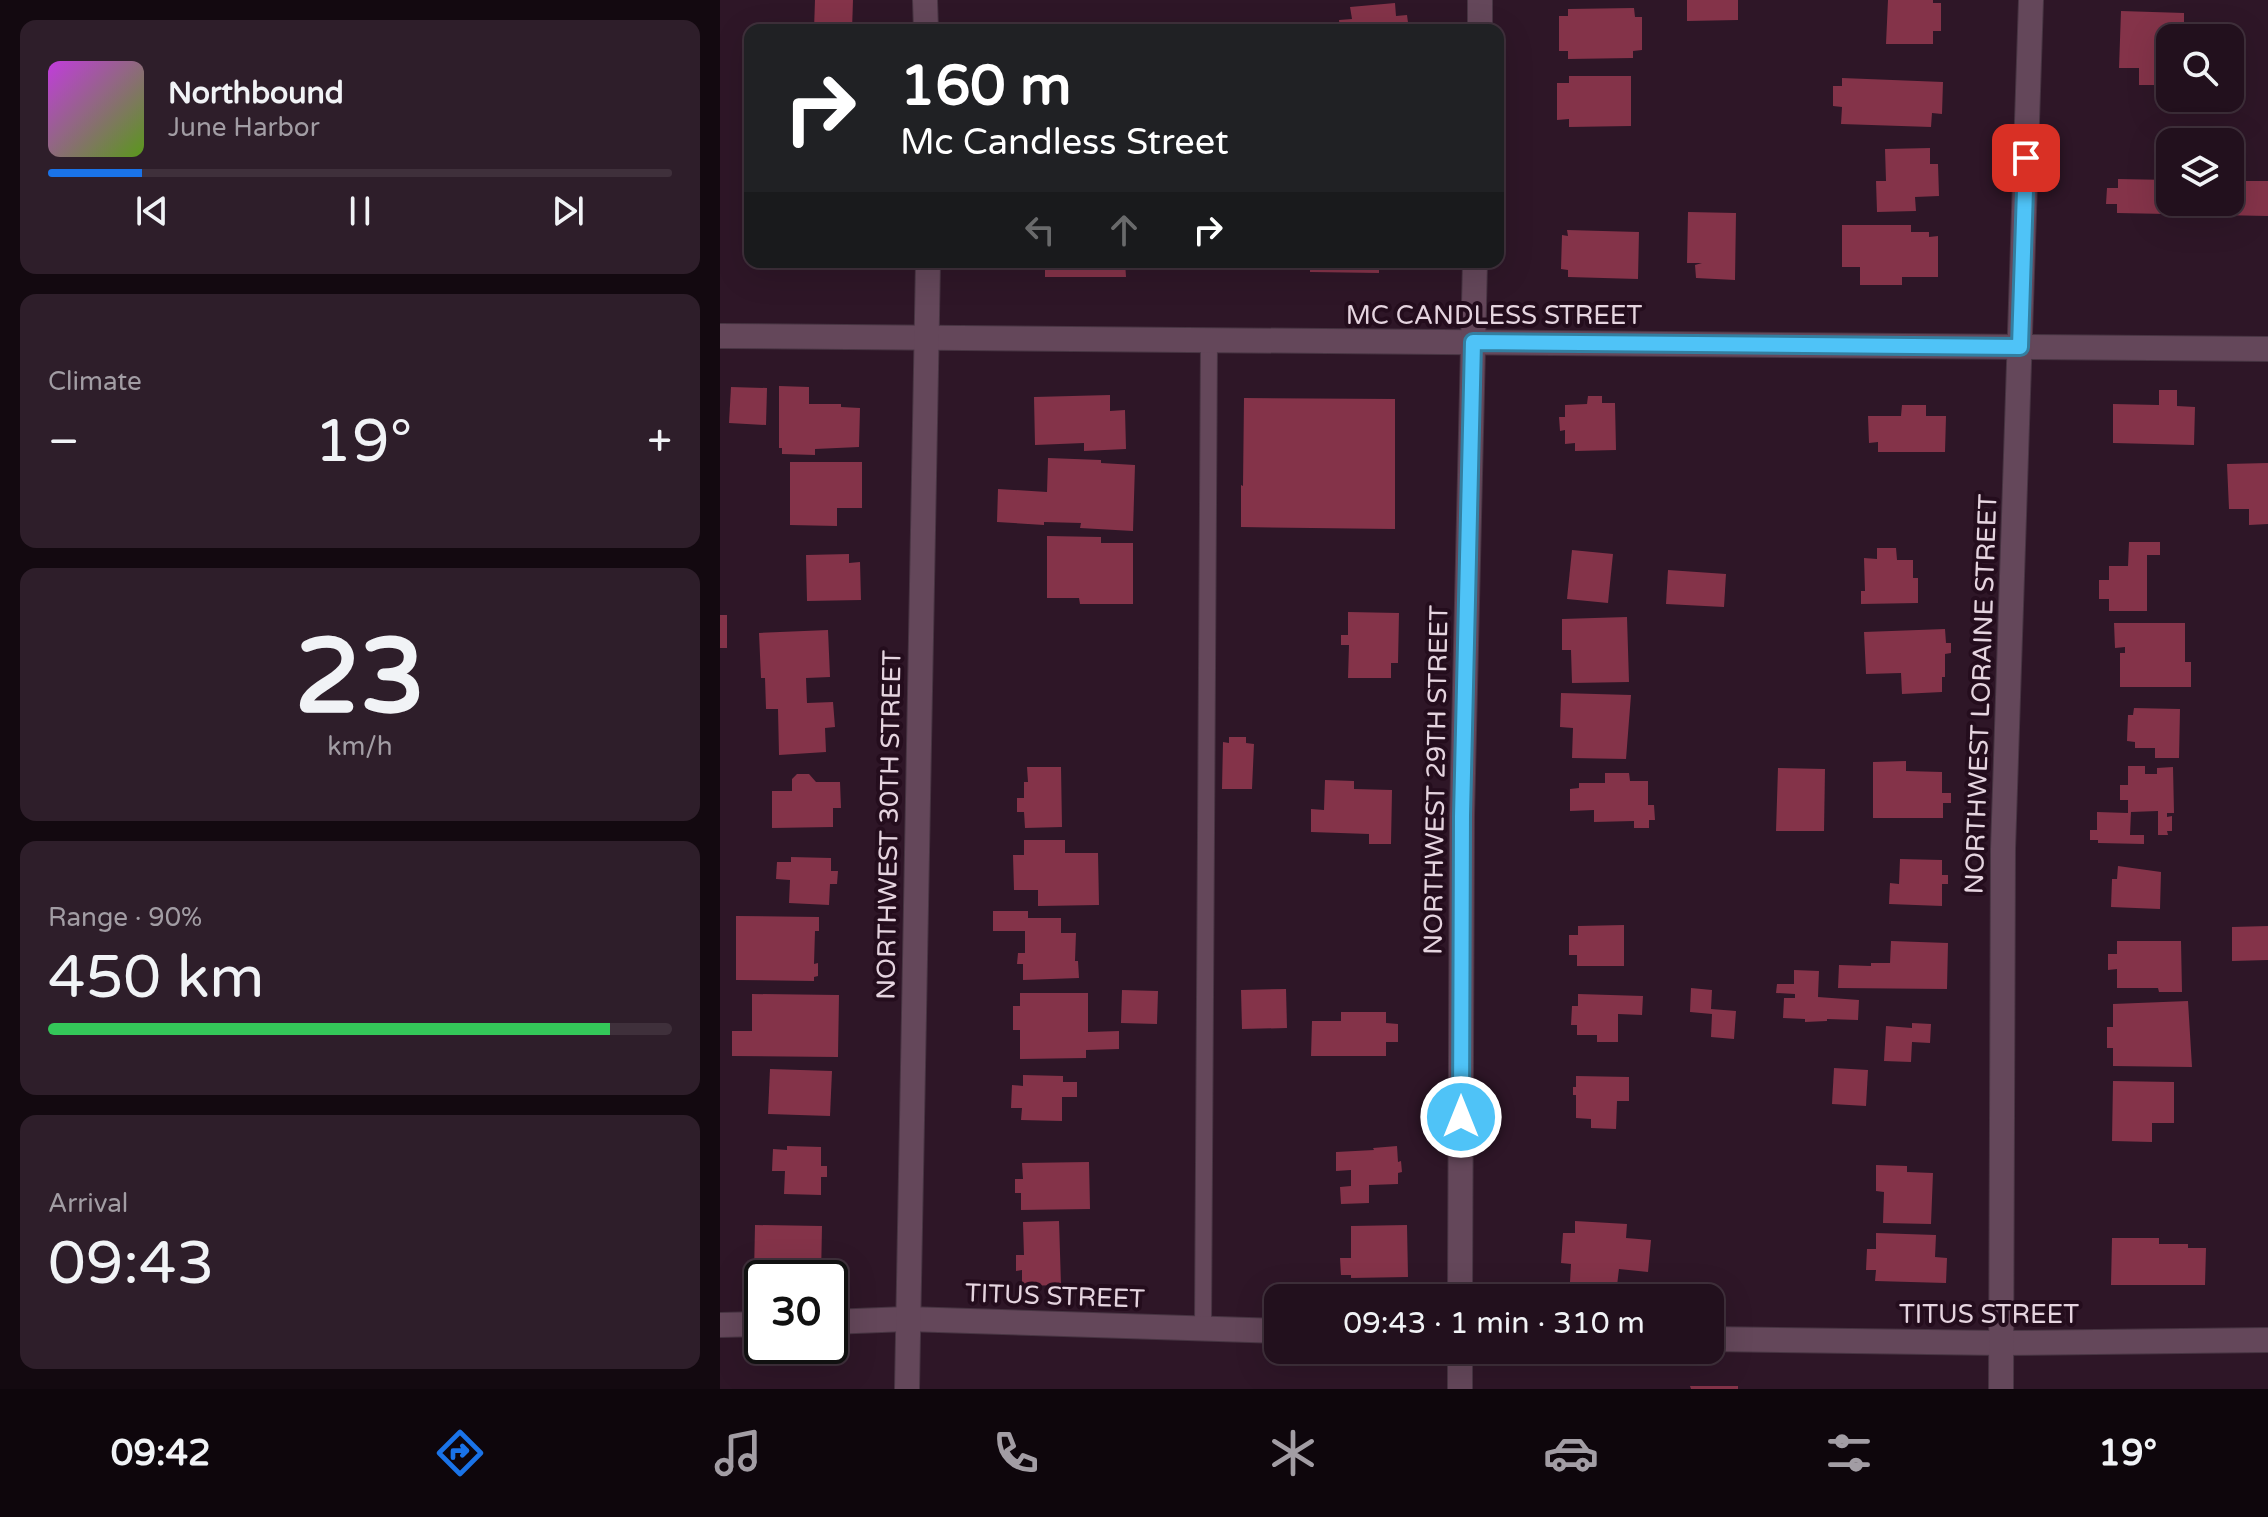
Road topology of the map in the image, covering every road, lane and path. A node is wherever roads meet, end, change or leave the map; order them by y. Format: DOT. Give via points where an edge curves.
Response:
graph roads {
  1 [pos="925,0"];
  2 [pos="1480,0"];
  3 [pos="2031,0"];
  4 [pos="926,24"];
  5 [pos="1480,24"];
  6 [pos="928,268"];
  7 [pos="1475,268"];
  8 [pos="720,336"];
  9 [pos="927,338"];
  10 [pos="1209,340"];
  11 [pos="1473,342"];
  12 [pos="2020,347"];
  13 [pos="2268,349"];
  14 [pos="1460,1284"];
  15 [pos="907,1319"];
  16 [pos="848,1321"];
  17 [pos="744,1324"];
  18 [pos="720,1325"];
  19 [pos="1203,1328"];
  20 [pos="1264,1330"];
  21 [pos="1724,1339"];
  22 [pos="2268,1340"];
  23 [pos="2001,1343"];
  24 [pos="1460,1364"];
  25 [pos="907,1389"];
  26 [pos="1460,1389"];
  27 [pos="2001,1389"];
  1 -- 4 [label="street"];
  2 -- 5 [label="street"];
  3 -- 12 [label="street, NORTHWEST LORAINE STREET"];
  6 -- 9 [label="street, NORTHWEST 30TH STREET"];
  7 -- 11 [label="street, NORTHWEST 29TH STREET"];
  8 -- 9 [label="street, MC CANDLESS STREET"];
  9 -- 10 [label="street, MC CANDLESS STREET"];
  9 -- 15 [label="street, NORTHWEST 30TH STREET"];
  10 -- 11 [label="street, MC CANDLESS STREET"];
  10 -- 19 [label="lane"];
  11 -- 12 [label="street, MC CANDLESS STREET"];
  11 -- 14 [label="street, NORTHWEST 29TH STREET" via="1462,816"];
  12 -- 13 [label="street, MC CANDLESS STREET"];
  12 -- 23 [label="street, NORTHWEST LORAINE STREET" via="2003,849"];
  15 -- 16 [label="street, TITUS STREET"];
  15 -- 19 [label="street, TITUS STREET"];
  15 -- 25 [label="street, NORTHWEST 30TH STREET"];
  17 -- 18 [label="street"];
  19 -- 20 [label="street, TITUS STREET"];
  21 -- 23 [label="street, TITUS STREET"];
  22 -- 23 [label="street, TITUS STREET"];
  23 -- 27 [label="street, NORTHWEST LORAINE STREET"];
  24 -- 26 [label="street"];
}
